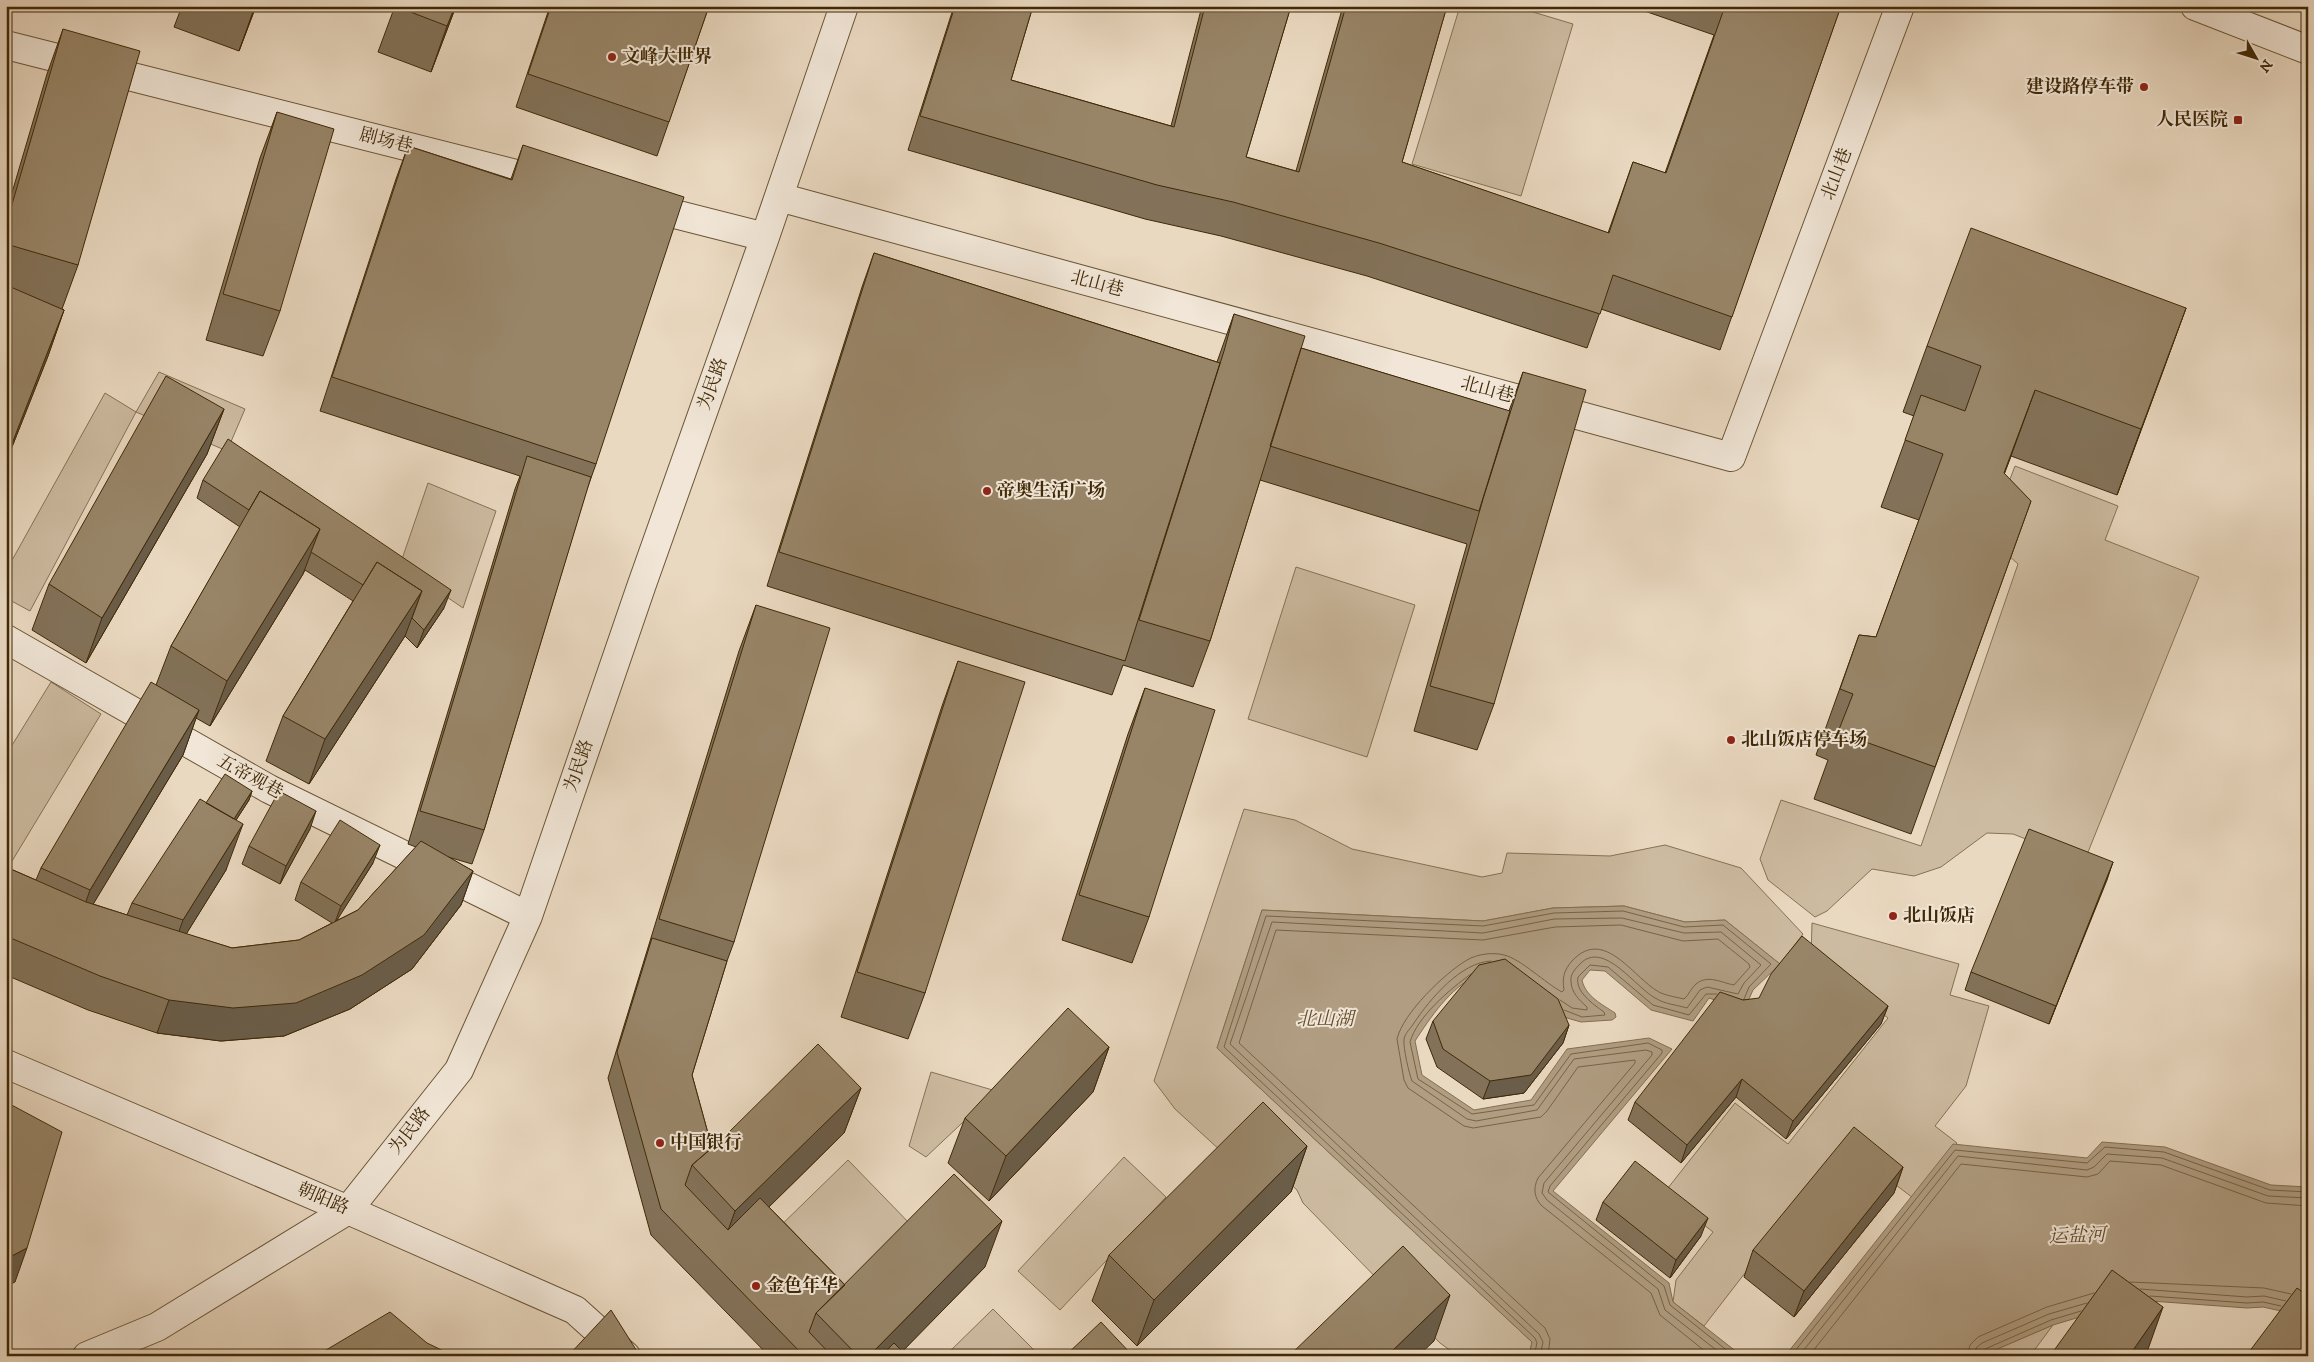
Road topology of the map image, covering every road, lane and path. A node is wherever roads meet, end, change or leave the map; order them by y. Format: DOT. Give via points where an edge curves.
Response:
graph roads {
  1 [pos="844,6"];
  2 [pos="1900,6"];
  3 [pos="2196,6"];
  4 [pos="2308,50"];
  5 [pos="8,53"];
  6 [pos="568,187"];
  7 [pos="779,197"];
  8 [pos="615,199"];
  9 [pos="765,237"];
  10 [pos="6,639"];
  11 [pos="528,916"];
  12 [pos="6,1064"];
  13 [pos="348,1210"];
  14 [pos="87,1356"];
  15 [pos="626,1356"];
  1 -- 7 [label="street, 为民路"];
  2 -- 7 [label="street, 北山巷" via="1731,457"];
  3 -- 4 [label="street"];
  5 -- 6 [label="street, 剧场巷"];
  7 -- 9 [label="street, 为民路"];
  8 -- 9 [label="street"];
  9 -- 11 [label="street, 为民路"];
  10 -- 11 [label="street, 五帝观巷" via="269,789"];
  11 -- 13 [label="street, 为民路" via="458,1070"];
  12 -- 13 [label="street, 朝阳路"];
  13 -- 14 [label="street, 为民路" via="157,1328"];
  13 -- 15 [label="street, 朝阳路" via="575,1310"];
}
